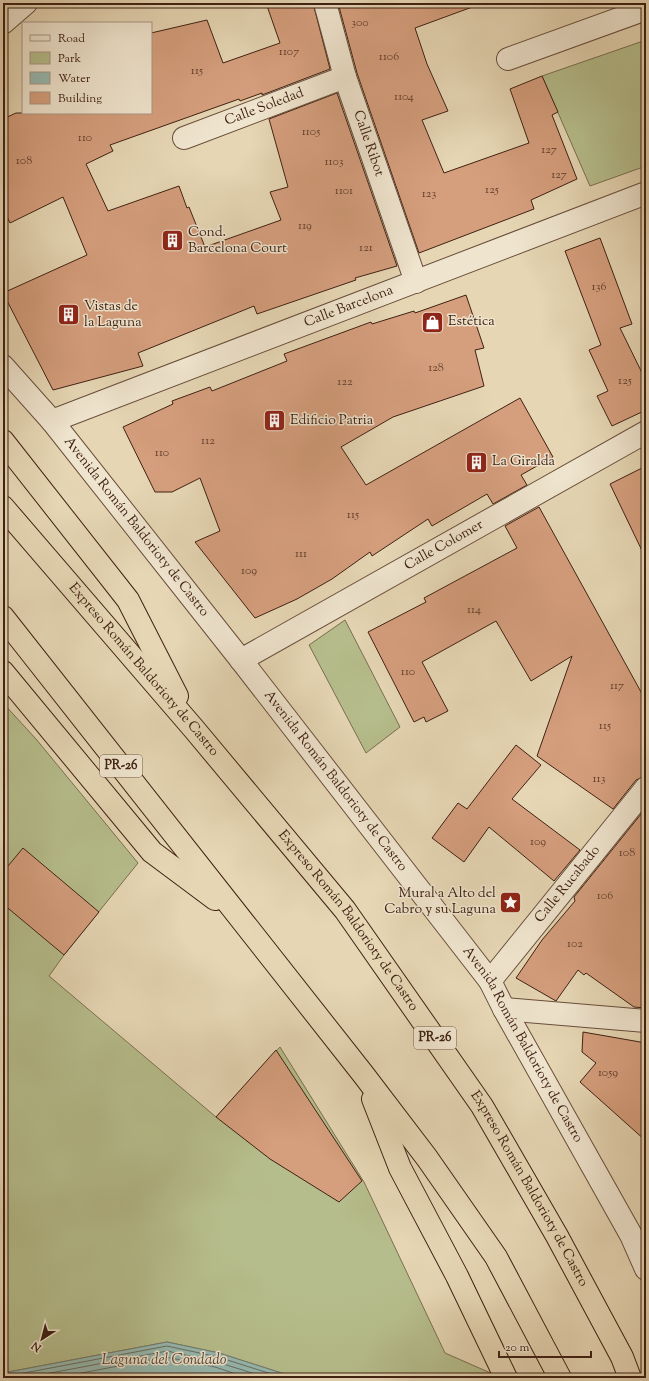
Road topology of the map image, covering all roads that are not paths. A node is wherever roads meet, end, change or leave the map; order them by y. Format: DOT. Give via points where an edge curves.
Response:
graph roads {
  1 [pos="26,3"];
  2 [pos="325,3"];
  3 [pos="646,9"];
  4 [pos="3,23"];
  5 [pos="508,59"];
  6 [pos="346,78"];
  7 [pos="184,138"];
  8 [pos="646,194"];
  9 [pos="416,282"];
  10 [pos="3,366"];
  11 [pos="52,421"];
  12 [pos="646,432"];
  13 [pos="3,440"];
  14 [pos="3,508"];
  15 [pos="3,617"];
  16 [pos="241,660"];
  17 [pos="3,672"];
  18 [pos="194,729"];
  19 [pos="646,788"];
  20 [pos="239,916"];
  21 [pos="490,981"];
  22 [pos="504,1009"];
  23 [pos="646,1021"];
  24 [pos="363,1074"];
  25 [pos="638,1230"];
  26 [pos="646,1269"];
  27 [pos="506,1378"];
  28 [pos="560,1378"];
  29 [pos="630,1378"];
  1 -- 4 [label="street"];
  2 -- 6 [label="street, Calle Ribot"];
  3 -- 5 [label="street"];
  6 -- 7 [label="street, Calle Soledad"];
  6 -- 9 [label="street, Calle Ribot"];
  8 -- 9 [label="street, Calle Barcelona"];
  9 -- 11 [label="street, Calle Barcelona"];
  10 -- 11 [label="street, Avenida Román Baldorioty de Castro"];
  11 -- 16 [label="street, Avenida Román Baldorioty de Castro"];
  12 -- 16 [label="street, Calle Colomer"];
  13 -- 18 [label="highway" via="128,600"];
  14 -- 18 [label="highway, Expreso Román Baldorioty de Castro / PR-26"];
  15 -- 20 [label="highway, PR-26"];
  16 -- 21 [label="street, Avenida Román Baldorioty de Castro"];
  17 -- 20 [label="highway" via="152,852"];
  18 -- 29 [label="highway, Expreso Román Baldorioty de Castro / PR-26" via="345,910 482,1106 557,1236 622,1358"];
  19 -- 21 [label="street, Calle Rucabado"];
  20 -- 24 [label="highway, PR-26"];
  21 -- 22 [label="street, Avenida Román Baldorioty de Castro"];
  22 -- 23 [label="street"];
  22 -- 25 [label="street, Avenida Román Baldorioty de Castro"];
  24 -- 27 [label="highway" via="400,1168 457,1276"];
  24 -- 28 [label="highway, PR-26" via="427,1158 496,1257"];
  25 -- 26 [label="street, Avenida Román Baldorioty de Castro"];
}
